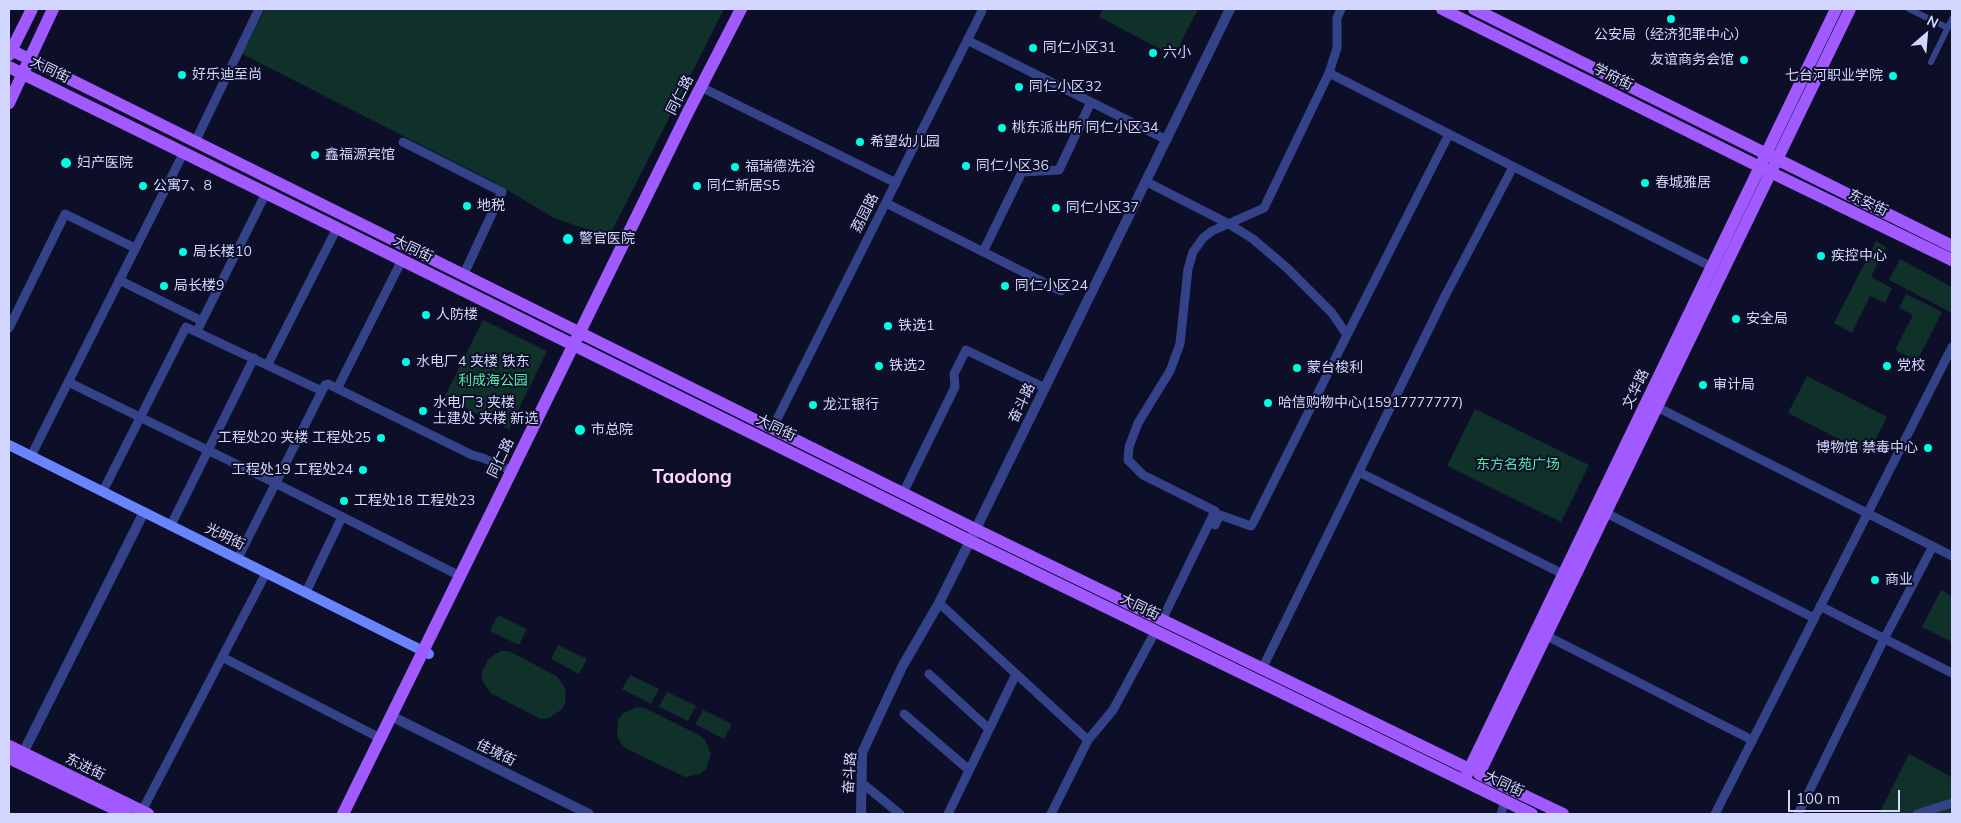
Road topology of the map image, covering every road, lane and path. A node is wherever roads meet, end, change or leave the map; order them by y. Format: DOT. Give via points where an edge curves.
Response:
graph roads {
  1 [pos="32,9"];
  2 [pos="53,9"];
  3 [pos="259,9"];
  4 [pos="741,9"];
  5 [pos="745,9"];
  6 [pos="981,9"];
  7 [pos="1230,9"];
  8 [pos="1341,9"];
  9 [pos="1442,9"];
  10 [pos="1474,9"];
  11 [pos="1836,9"];
  12 [pos="1850,9"];
  13 [pos="1909,9"];
  14 [pos="1952,20"];
  15 [pos="1948,28"];
  16 [pos="967,40"];
  17 [pos="9,51"];
  18 [pos="29,60"];
  19 [pos="1931,62"];
  20 [pos="9,67"];
  21 [pos="1329,73"];
  22 [pos="23,74"];
  23 [pos="704,88"];
  24 [pos="1091,102"];
  25 [pos="9,103"];
  26 [pos="1449,134"];
  27 [pos="1167,140"];
  28 [pos="195,142"];
  29 [pos="403,142"];
  30 [pos="184,152"];
  31 [pos="1771,157"];
  32 [pos="1513,167"];
  33 [pos="1765,169"];
  34 [pos="896,182"];
  35 [pos="1147,182"];
  36 [pos="266,193"];
  37 [pos="886,203"];
  38 [pos="1228,224"];
  39 [pos="337,228"];
  40 [pos="1952,246"];
  41 [pos="135,248"];
  42 [pos="983,252"];
  43 [pos="402,260"];
  44 [pos="1952,260"];
  45 [pos="1712,267"];
  46 [pos="463,276"];
  47 [pos="119,280"];
  48 [pos="1061,291"];
  49 [pos="202,321"];
  50 [pos="9,328"];
  51 [pos="197,331"];
  52 [pos="1347,335"];
  53 [pos="581,341"];
  54 [pos="1952,347"];
  55 [pos="254,358"];
  56 [pos="268,364"];
  57 [pos="68,382"];
  58 [pos="338,387"];
  59 [pos="1045,388"];
  60 [pos="322,391"];
  61 [pos="1652,404"];
  62 [pos="140,416"];
  63 [pos="772,429"];
  64 [pos="9,444"];
  65 [pos="208,450"];
  66 [pos="31,456"];
  67 [pos="512,471"];
  68 [pos="1359,472"];
  69 [pos="275,483"];
  70 [pos="103,491"];
  71 [pos="903,493"];
  72 [pos="1600,511"];
  73 [pos="144,512"];
  74 [pos="1868,513"];
  75 [pos="342,517"];
  76 [pos="171,525"];
  77 [pos="975,529"];
  78 [pos="970,541"];
  79 [pos="1933,546"];
  80 [pos="1952,556"];
  81 [pos="238,558"];
  82 [pos="266,572"];
  83 [pos="460,576"];
  84 [pos="1568,577"];
  85 [pos="306,592"];
  86 [pos="938,603"];
  87 [pos="1820,606"];
  88 [pos="1814,618"];
  89 [pos="1165,621"];
  90 [pos="1155,632"];
  91 [pos="1546,635"];
  92 [pos="1884,639"];
  93 [pos="426,652"];
  94 [pos="222,658"];
  95 [pos="1262,669"];
  96 [pos="1952,673"];
  97 [pos="929,674"];
  98 [pos="1016,674"];
  99 [pos="904,714"];
  100 [pos="394,718"];
  101 [pos="989,729"];
  102 [pos="380,738"];
  103 [pos="1088,740"];
  104 [pos="1752,740"];
  105 [pos="9,746"];
  106 [pos="24,753"];
  107 [pos="9,758"];
  108 [pos="969,770"];
  109 [pos="1474,771"];
  110 [pos="862,783"];
  111 [pos="1468,784"];
  112 [pos="1505,802"];
  113 [pos="1952,803"];
  114 [pos="145,813"];
  115 [pos="125,814"];
  116 [pos="343,814"];
  117 [pos="350,814"];
  118 [pos="589,814"];
  119 [pos="861,814"];
  120 [pos="900,814"];
  121 [pos="948,814"];
  122 [pos="1051,814"];
  123 [pos="1501,814"];
  124 [pos="1532,814"];
  125 [pos="1563,814"];
  126 [pos="1715,814"];
  127 [pos="1798,814"];
  128 [pos="1917,814"];
  1 -- 17 [label="main road"];
  2 -- 18 [label="main road"];
  3 -- 28 [label="street"];
  4 -- 23 [label="main road, 同仁路"];
  5 -- 23 [label="main road, 同仁路"];
  6 -- 16 [label="street, 荔园路"];
  7 -- 27 [label="street, 奋斗路"];
  8 -- 21 [label="street" via="1337,18 1337,48"];
  9 -- 33 [label="main road, 学府街"];
  10 -- 31 [label="main road, 学府街"];
  11 -- 31 [label="main road, 文华路"];
  12 -- 31 [label="main road, 文华路"];
  13 -- 15 [label="street"];
  14 -- 15 [label="street"];
  15 -- 19 [label="street"];
  16 -- 24 [label="street"];
  16 -- 34 [label="street, 荔园路"];
  17 -- 18 [label="main road, 大同街"];
  18 -- 22 [label="main road"];
  18 -- 28 [label="main road, 大同街"];
  20 -- 22 [label="main road, 大同街"];
  21 -- 26 [label="street"];
  21 -- 38 [label="street" via="1264,208"];
  22 -- 25 [label="main road"];
  22 -- 30 [label="main road, 大同街"];
  23 -- 34 [label="street"];
  23 -- 53 [label="main road, 同仁路"];
  24 -- 27 [label="street"];
  24 -- 42 [label="street" via="1059,170 1022,172"];
  26 -- 32 [label="street"];
  26 -- 52 [label="street"];
  27 -- 35 [label="street, 奋斗路"];
  28 -- 46 [label="main road, 大同街"];
  29 -- 46 [label="street" via="502,192"];
  30 -- 36 [label="main road, 大同街"];
  30 -- 41 [label="street"];
  31 -- 33 [label="main road, 文华路"];
  31 -- 40 [label="main road, 东安街"];
  32 -- 45 [label="street"];
  32 -- 68 [label="street" via="1445,296"];
  33 -- 44 [label="main road, 东安街"];
  33 -- 45 [label="main road, 文华路"];
  33 -- 61 [label="main road, 文华路"];
  34 -- 37 [label="street, 荔园路"];
  35 -- 38 [label="street"];
  35 -- 59 [label="street, 奋斗路"];
  36 -- 39 [label="main road, 大同街"];
  36 -- 49 [label="street"];
  37 -- 42 [label="street"];
  37 -- 63 [label="street, 荔园路"];
  38 -- 52 [label="street" via="1254,240 1287,268 1332,313"];
  38 -- 89 [label="street" via="1203,238 1194,252 1188,269 1180,344 1170,371 1138,423 1129,447 1128,460 1143,474 1215,511"];
  39 -- 43 [label="main road, 大同街"];
  39 -- 56 [label="street"];
  41 -- 47 [label="street"];
  41 -- 50 [label="street" via="66,214"];
  42 -- 48 [label="street"];
  43 -- 53 [label="main road, 大同街"];
  43 -- 58 [label="street"];
  45 -- 61 [label="main road, 文华路"];
  46 -- 53 [label="main road, 大同街"];
  47 -- 49 [label="street"];
  47 -- 57 [label="street"];
  49 -- 51 [label="street"];
  51 -- 55 [label="street"];
  51 -- 62 [label="street" via="186,326"];
  52 -- 89 [label="street" via="1251,526 1220,515"];
  53 -- 63 [label="main road, 大同街"];
  53 -- 67 [label="main road, 同仁路"];
  53 -- 78 [label="main road, 大同街"];
  53 -- 93 [label="main road, 同仁路"];
  54 -- 74 [label="street"];
  55 -- 56 [label="street"];
  55 -- 65 [label="street"];
  56 -- 60 [label="street"];
  57 -- 62 [label="street"];
  57 -- 66 [label="street"];
  58 -- 60 [label="street" via="328,384"];
  58 -- 67 [label="street" via="472,455"];
  59 -- 71 [label="street" via="966,350 954,374 955,387"];
  59 -- 77 [label="street, 奋斗路"];
  60 -- 69 [label="street"];
  61 -- 72 [label="main road, 文华路"];
  61 -- 74 [label="street"];
  62 -- 65 [label="street"];
  62 -- 70 [label="street"];
  63 -- 71 [label="main road, 大同街"];
  64 -- 66 [label="main road, 光明街"];
  65 -- 69 [label="street"];
  65 -- 76 [label="street"];
  66 -- 70 [label="main road, 光明街"];
  67 -- 83 [label="main road, 同仁路"];
  68 -- 84 [label="street"];
  68 -- 95 [label="street"];
  69 -- 75 [label="street"];
  69 -- 81 [label="street"];
  70 -- 73 [label="main road, 光明街"];
  71 -- 77 [label="main road, 大同街"];
  72 -- 84 [label="main road, 文华路"];
  72 -- 88 [label="street"];
  73 -- 76 [label="main road, 光明街"];
  73 -- 106 [label="street"];
  74 -- 79 [label="street"];
  74 -- 87 [label="street"];
  75 -- 83 [label="street"];
  75 -- 85 [label="street"];
  76 -- 81 [label="main road, 光明街"];
  77 -- 78 [label="street, 奋斗路"];
  77 -- 89 [label="main road, 大同街"];
  78 -- 86 [label="street, 奋斗路"];
  78 -- 90 [label="main road, 大同街"];
  79 -- 80 [label="street"];
  79 -- 92 [label="street"];
  81 -- 82 [label="main road, 光明街"];
  82 -- 85 [label="main road, 光明街"];
  82 -- 94 [label="street"];
  83 -- 93 [label="main road, 同仁路"];
  84 -- 91 [label="main road, 文华路"];
  84 -- 109 [label="main road, 文华路"];
  85 -- 93 [label="main road, 光明街"];
  86 -- 98 [label="street"];
  86 -- 110 [label="street, 奋斗路" via="902,667 862,753"];
  87 -- 88 [label="street"];
  87 -- 92 [label="street"];
  88 -- 104 [label="street"];
  89 -- 95 [label="main road, 大同街"];
  90 -- 103 [label="street" via="1113,710"];
  90 -- 111 [label="main road, 大同街"];
  91 -- 104 [label="street"];
  91 -- 109 [label="main road, 文华路"];
  92 -- 96 [label="street"];
  92 -- 127 [label="street"];
  93 -- 100 [label="main road, 同仁路"];
  94 -- 102 [label="street"];
  94 -- 114 [label="street"];
  95 -- 109 [label="main road, 大同街"];
  97 -- 101 [label="street"];
  98 -- 101 [label="street"];
  98 -- 103 [label="street"];
  99 -- 108 [label="street"];
  100 -- 102 [label="main road, 同仁路"];
  100 -- 117 [label="main road, 同仁路"];
  100 -- 118 [label="street, 佳境街"];
  101 -- 108 [label="street"];
  102 -- 116 [label="main road, 同仁路"];
  103 -- 122 [label="street"];
  104 -- 126 [label="street"];
  105 -- 106 [label="main road, 东进街"];
  106 -- 114 [label="main road, 东进街"];
  107 -- 115 [label="main road, 东进街"];
  108 -- 121 [label="street"];
  109 -- 111 [label="main road, 文华路"];
  109 -- 125 [label="main road, 大同街"];
  110 -- 119 [label="street, 奋斗路"];
  110 -- 120 [label="street"];
  111 -- 112 [label="main road, 大同街"];
  112 -- 123 [label="street"];
  112 -- 124 [label="main road, 大同街"];
  113 -- 128 [label="street"];
}
